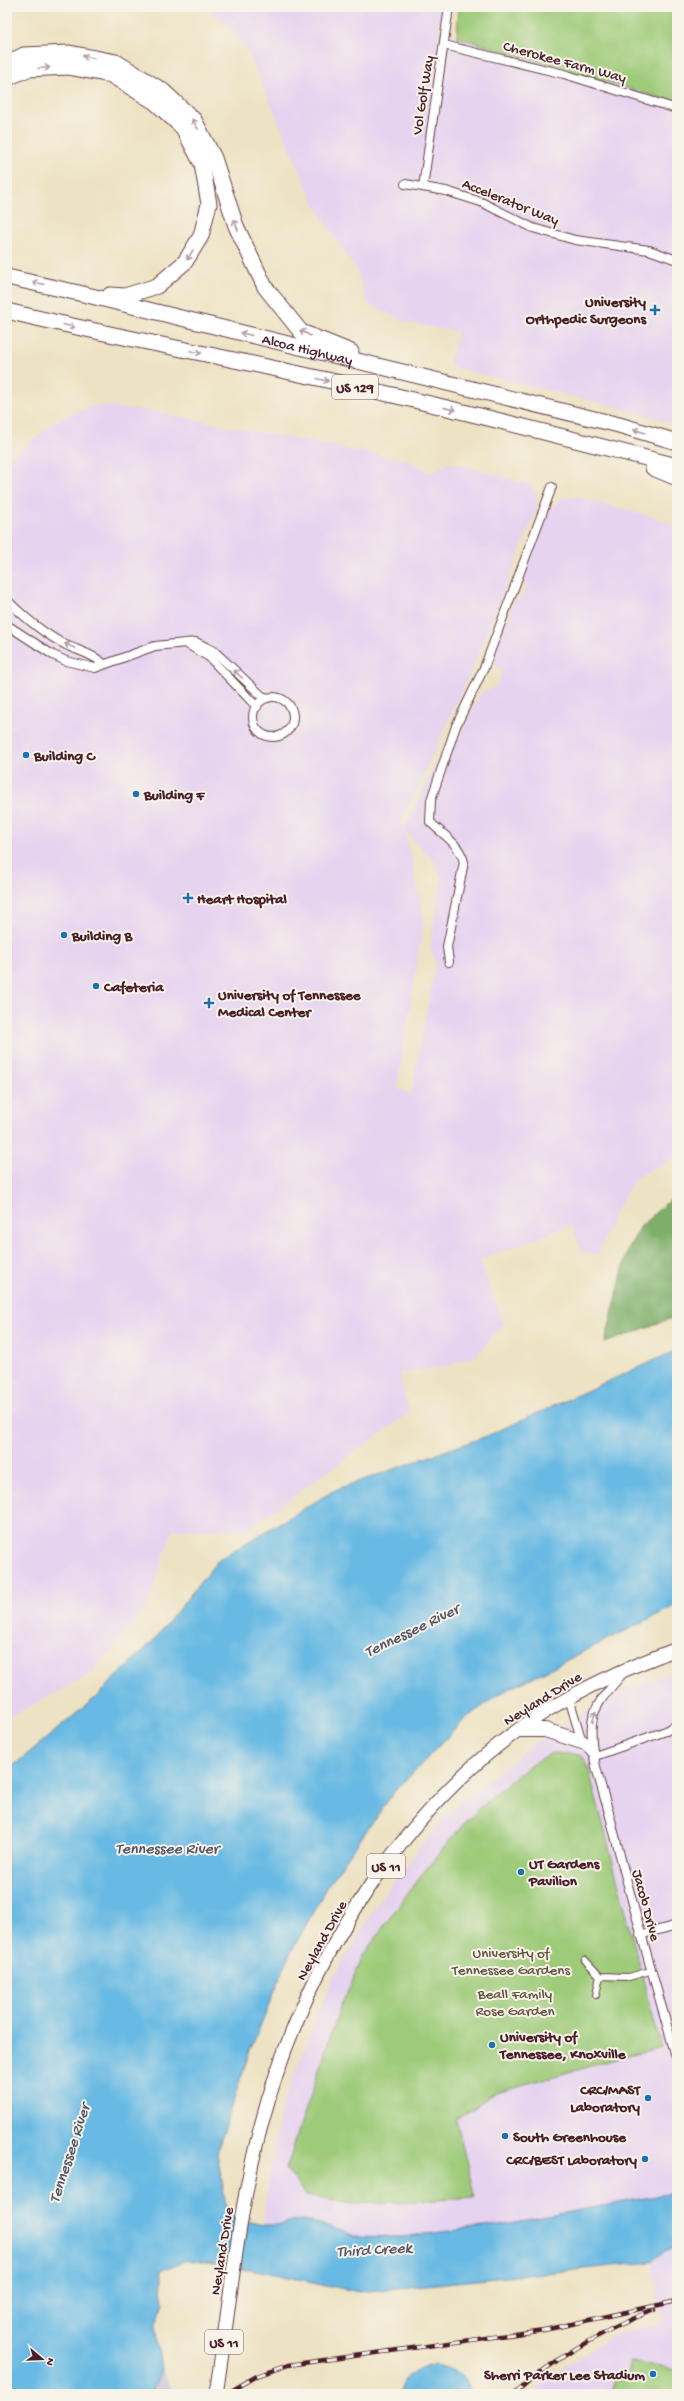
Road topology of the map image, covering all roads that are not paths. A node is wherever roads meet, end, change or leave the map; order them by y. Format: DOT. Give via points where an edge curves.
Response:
graph roads {
  1 [pos="449,7"];
  2 [pos="444,45"];
  3 [pos="7,64"];
  4 [pos="7,78"];
  5 [pos="677,109"];
  6 [pos="405,184"];
  7 [pos="422,187"];
  8 [pos="677,260"];
  9 [pos="7,277"];
  10 [pos="84,294"];
  11 [pos="7,311"];
  12 [pos="7,317"];
  13 [pos="31,317"];
  14 [pos="515,400"];
  15 [pos="677,442"];
  16 [pos="600,446"];
  17 [pos="677,466"];
  18 [pos="677,478"];
  19 [pos="552,487"];
  20 [pos="7,600"];
  21 [pos="7,625"];
  22 [pos="182,642"];
  23 [pos="104,664"];
  24 [pos="268,698"];
  25 [pos="257,707"];
  26 [pos="449,962"];
  27 [pos="677,1649"];
  28 [pos="629,1668"];
  29 [pos="569,1698"];
  30 [pos="677,1725"];
  31 [pos="520,1730"];
  32 [pos="582,1742"];
  33 [pos="595,1756"];
  34 [pos="677,1924"];
  35 [pos="640,1935"];
  36 [pos="585,1960"];
  37 [pos="646,1972"];
  38 [pos="600,1976"];
  39 [pos="596,1995"];
  40 [pos="675,2043"];
  41 [pos="677,2060"];
  42 [pos="216,2394"];
  1 -- 2 [label="street, Vol Golf Way"];
  2 -- 5 [label="street, Cherokee Farm Way" via="564,74"];
  2 -- 7 [label="street, Vol Golf Way"];
  14 -- 3 [label="highway, one-way" via="366,357 301,332 265,288 236,226 214,158 194,120 163,91 116,62 69,53 24,55"];
  4 -- 10 [label="highway, one-way" via="28,69 68,67 111,75 155,102 183,128 202,164 209,204 201,236 185,262 157,286 125,296"];
  6 -- 7 [label="street, Accelerator Way"];
  7 -- 8 [label="street, Accelerator Way" via="446,191 481,202 533,228 575,240 649,250"];
  10 -- 9 [label="highway, Alcoa Highway / US 129, one-way"];
  14 -- 10 [label="highway, Alcoa Highway / US 129, one-way"];
  11 -- 13 [label="highway, Alcoa Highway / US 129"];
  12 -- 13 [label="highway"];
  13 -- 16 [label="highway, Alcoa Highway / US 129, one-way" via="346,385"];
  15 -- 14 [label="highway, Alcoa Highway / US 129, one-way"];
  16 -- 17 [label="highway, Alcoa Highway / US 129"];
  16 -- 18 [label="highway"];
  19 -- 26 [label="street" via="484,668 456,726 431,800 430,822 452,840 461,852 464,862 447,947"];
  23 -- 20 [label="street, one-way" via="96,657 64,644 26,618"];
  21 -- 23 [label="street" via="66,661 95,668"];
  22 -- 23 [label="street" via="155,646"];
  24 -- 22 [label="street, one-way" via="262,696 206,645"];
  22 -- 25 [label="street" via="209,656"];
  24 -- 25 [label="street"];
  24 -- 25 [label="street" via="280,698 292,712 292,725 283,735 270,737 259,731 254,719"];
  27 -- 28 [label="main road, Neyland Drive / US 11"];
  28 -- 29 [label="main road, Neyland Drive / US 11"];
  33 -- 28 [label="street, Jacob Drive, one-way" via="592,1732 594,1715 599,1703"];
  29 -- 31 [label="main road, Neyland Drive / US 11"];
  29 -- 32 [label="street, Jacob Drive"];
  30 -- 33 [label="street" via="666,1732"];
  31 -- 32 [label="highway" via="544,1730"];
  31 -- 42 [label="main road, Neyland Drive / US 11" via="452,1787 409,1834 356,1909 331,1951 290,2036 274,2081 253,2159"];
  32 -- 33 [label="street, Jacob Drive"];
  33 -- 35 [label="street, Jacob Drive"];
  34 -- 35 [label="street"];
  35 -- 40 [label="street, Jacob Drive"];
  36 -- 38 [label="street"];
  37 -- 38 [label="street" via="630,1977"];
  38 -- 39 [label="street"];
  40 -- 41 [label="street, Jacob Drive"];
}
